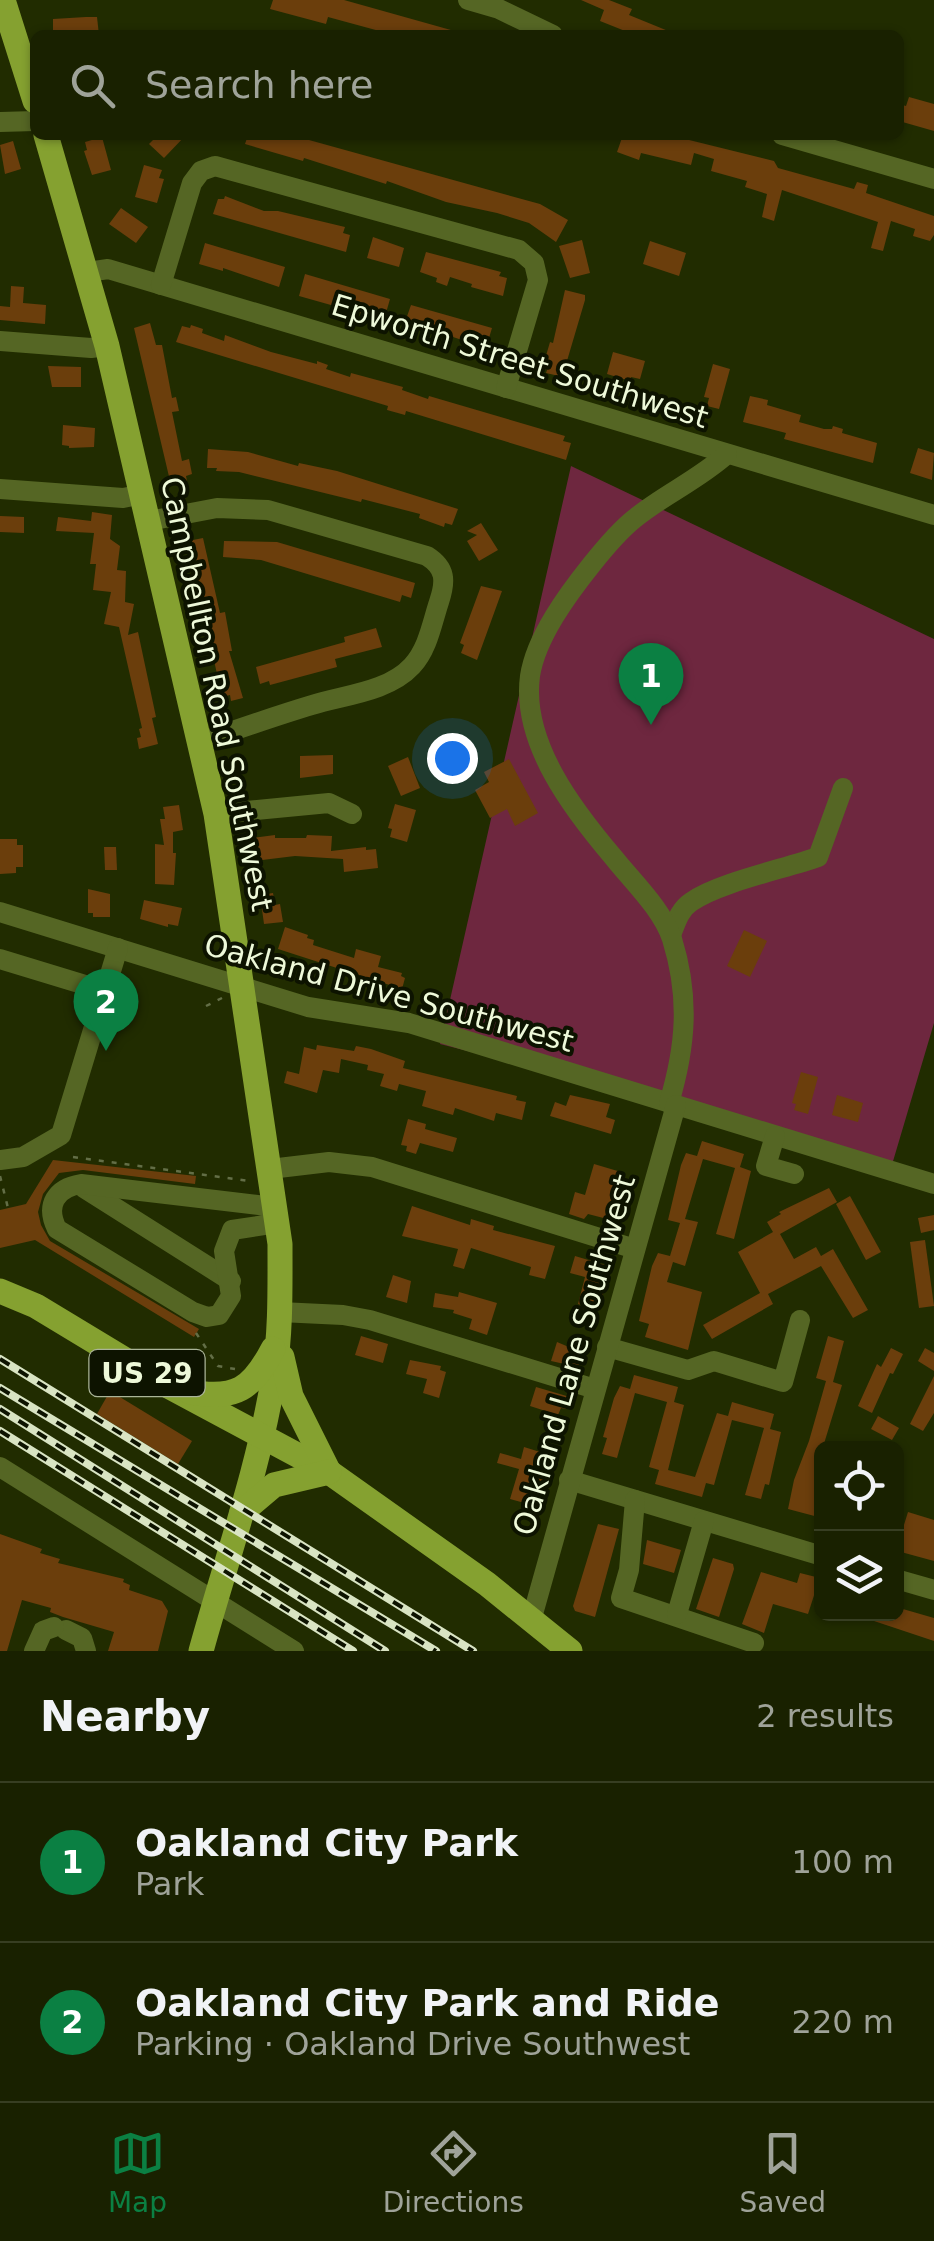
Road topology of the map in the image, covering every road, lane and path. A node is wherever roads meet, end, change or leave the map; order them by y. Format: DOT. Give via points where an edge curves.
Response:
graph roads {
  1 [pos="2,0"];
  2 [pos="468,0"];
  3 [pos="543,30"];
  4 [pos="30,86"];
  5 [pos="30,121"];
  6 [pos="0,122"];
  7 [pos="48,140"];
  8 [pos="799,140"];
  9 [pos="934,180"];
  10 [pos="88,272"];
  11 [pos="161,285"];
  12 [pos="0,341"];
  13 [pos="107,346"];
  14 [pos="506,388"];
  15 [pos="728,454"];
  16 [pos="0,489"];
  17 [pos="143,494"];
  18 [pos="934,515"];
  19 [pos="149,521"];
  20 [pos="201,742"];
  21 [pos="843,788"];
  22 [pos="216,814"];
  23 [pos="352,814"];
  24 [pos="0,912"];
  25 [pos="671,936"];
  26 [pos="118,948"];
  27 [pos="0,960"];
  28 [pos="243,988"];
  29 [pos="104,991"];
  30 [pos="672,1104"];
  31 [pos="775,1136"];
  32 [pos="72,1157"];
  33 [pos="0,1160"];
  34 [pos="794,1174"];
  35 [pos="0,1175"];
  36 [pos="78,1184"];
  37 [pos="934,1184"];
  38 [pos="273,1196"];
  39 [pos="226,1201"];
  40 [pos="8,1208"];
  41 [pos="232,1230"];
  42 [pos="635,1249"];
  43 [pos="231,1281"];
  44 [pos="0,1291"];
  45 [pos="280,1312"];
  46 [pos="800,1320"];
  47 [pos="196,1332"];
  48 [pos="278,1340"];
  49 [pos="607,1347"];
  50 [pos="241,1379"];
  51 [pos="170,1387"];
  52 [pos="595,1388"];
  53 [pos="260,1436"];
  54 [pos="0,1466"];
  55 [pos="329,1472"];
  56 [pos="569,1480"];
  57 [pos="635,1500"];
  58 [pos="242,1512"];
  59 [pos="704,1521"];
  60 [pos="814,1554"];
  61 [pos="904,1581"];
  62 [pos="934,1590"];
  63 [pos="215,1601"];
  64 [pos="677,1614"];
  65 [pos="531,1620"];
  66 [pos="754,1643"];
  67 [pos="34,1651"];
  68 [pos="86,1651"];
  69 [pos="200,1651"];
  70 [pos="294,1651"];
  71 [pos="570,1651"];
  1 -- 4 [label="main road"];
  2 -- 3 [label="street"];
  5 -- 6 [label="street"];
  7 -- 10 [label="main road, Campbellton Road Southwest"];
  8 -- 9 [label="street"];
  10 -- 11 [label="street, Epworth Street Southwest" via="108,269"];
  10 -- 13 [label="main road, Campbellton Road Southwest"];
  11 -- 14 [label="street, Epworth Street Southwest"];
  11 -- 14 [label="street" via="192,183 215,166 520,250 534,263 538,280"];
  12 -- 13 [label="street"];
  13 -- 17 [label="main road, Campbellton Road Southwest"];
  14 -- 15 [label="street, Epworth Street Southwest"];
  15 -- 18 [label="street, Epworth Street Southwest"];
  15 -- 25 [label="street" via="634,519 593,562 530,674 534,728 545,756 592,832"];
  16 -- 17 [label="street"];
  17 -- 19 [label="main road, Campbellton Road Southwest"];
  19 -- 20 [label="main road, Campbellton Road Southwest"];
  19 -- 20 [label="street" via="217,508 268,510 426,556 444,573 425,647 401,676"];
  20 -- 22 [label="main road, Campbellton Road Southwest"];
  21 -- 25 [label="street" via="818,857 688,903"];
  22 -- 23 [label="street" via="330,803"];
  22 -- 28 [label="main road, Campbellton Road Southwest"];
  24 -- 26 [label="street, Oakland Drive Southwest"];
  25 -- 30 [label="street, Oakland Lane Southwest" via="686,1028"];
  26 -- 28 [label="street, Oakland Drive Southwest"];
  26 -- 29 [label="street"];
  27 -- 29 [label="street"];
  28 -- 30 [label="street, Oakland Drive Southwest" via="409,1023"];
  28 -- 38 [label="main road, Campbellton Road Southwest"];
  29 -- 33 [label="street" via="60,1136 23,1157"];
  30 -- 31 [label="street, Oakland Drive Southwest"];
  30 -- 42 [label="street, Oakland Lane Southwest"];
  31 -- 34 [label="street" via="766,1166"];
  31 -- 37 [label="street, Oakland Drive Southwest"];
  32 -- 38 [label="path"];
  35 -- 40 [label="path"];
  36 -- 39 [label="street"];
  36 -- 43 [label="street"];
  36 -- 43 [label="street" via="56,1195 51,1208 57,1229 207,1316 226,1308"];
  38 -- 39 [label="street"];
  38 -- 41 [label="street"];
  38 -- 42 [label="street" via="329,1162 372,1167"];
  38 -- 45 [label="main road, Campbellton Road Southwest"];
  39 -- 41 [label="street"];
  41 -- 43 [label="street" via="224,1251"];
  42 -- 49 [label="street, Oakland Lane Southwest"];
  44 -- 51 [label="main road, US 29"];
  45 -- 48 [label="main road, Campbellton Road Southwest"];
  45 -- 52 [label="street" via="370,1320"];
  46 -- 49 [label="street" via="783,1382 714,1362 688,1370"];
  47 -- 50 [label="path" via="218,1366 234,1367"];
  48 -- 51 [label="main road" via="261,1371 236,1392"];
  48 -- 53 [label="main road, Campbellton Road Southwest"];
  48 -- 55 [label="main road" via="290,1396"];
  49 -- 52 [label="street, Oakland Lane Southwest"];
  51 -- 53 [label="main road, US 29"];
  52 -- 56 [label="street, Oakland Lane Southwest"];
  53 -- 55 [label="main road, US 29"];
  53 -- 58 [label="main road, Campbellton Road Southwest"];
  54 -- 63 [label="street"];
  55 -- 58 [label="main road" via="274,1485"];
  55 -- 65 [label="main road, US 29"];
  56 -- 57 [label="street"];
  56 -- 65 [label="street, Oakland Lane Southwest"];
  57 -- 59 [label="street"];
  57 -- 64 [label="street" via="621,1598"];
  58 -- 63 [label="main road, Campbellton Road Southwest"];
  59 -- 60 [label="street"];
  59 -- 64 [label="street"];
  61 -- 62 [label="street"];
  63 -- 69 [label="main road, Campbellton Road Southwest"];
  63 -- 70 [label="street"];
  64 -- 66 [label="street"];
  65 -- 71 [label="main road, US 29"];
  67 -- 68 [label="street" via="43,1631 60,1629 82,1638"];
}
